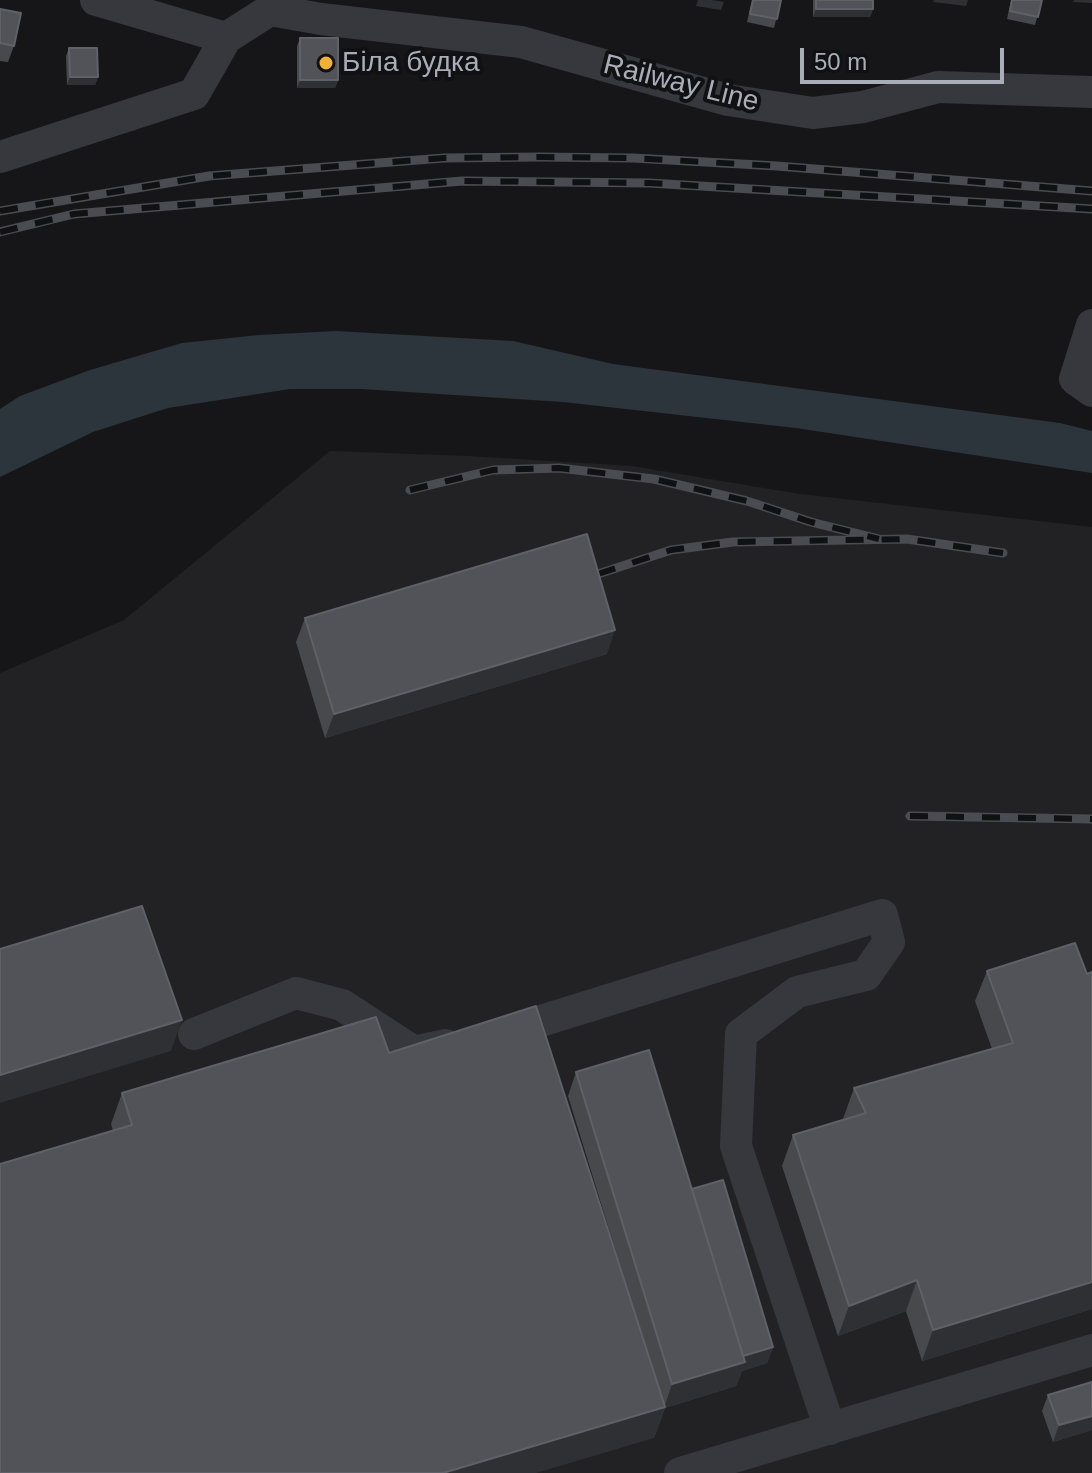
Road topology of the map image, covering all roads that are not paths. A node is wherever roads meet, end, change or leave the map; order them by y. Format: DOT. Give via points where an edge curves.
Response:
graph roads {
  1 [pos="96,0"];
  2 [pos="274,5"];
  3 [pos="226,38"];
  4 [pos="1092,92"];
  5 [pos="0,157"];
  6 [pos="1092,325"];
  7 [pos="1092,391"];
  8 [pos="194,1034"];
  9 [pos="1092,1350"];
  10 [pos="830,1429"];
  11 [pos="680,1473"];
  1 -- 3 [label="street"];
  2 -- 3 [label="street"];
  2 -- 4 [label="street, Railway Line" via="321,19 521,42 728,100 813,113 863,107 938,87"];
  3 -- 5 [label="street" via="194,94"];
  6 -- 7 [label="street" via="1075,379"];
  8 -- 10 [label="street" via="296,993 342,1005 414,1052 498,1034 882,915 889,942 866,975 797,992 741,1034 736,1146"];
  9 -- 10 [label="street"];
  10 -- 11 [label="street"];
}
